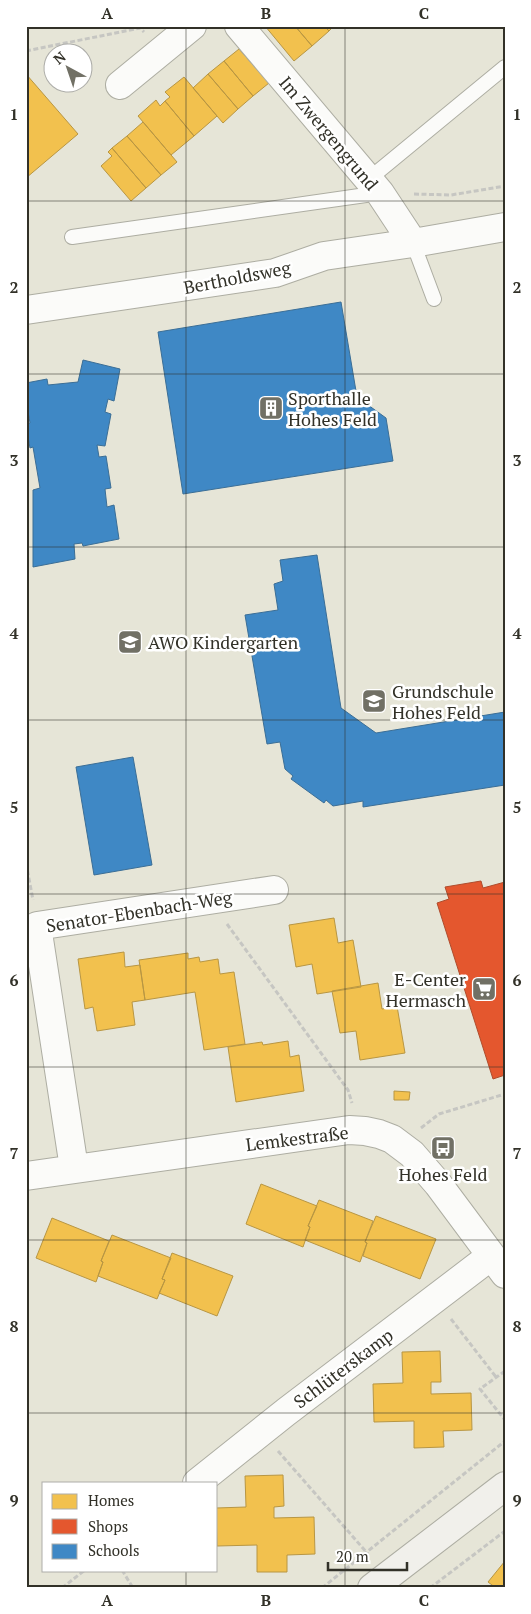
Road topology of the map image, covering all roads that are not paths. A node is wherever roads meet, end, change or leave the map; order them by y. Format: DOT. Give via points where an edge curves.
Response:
graph roads {
  1 [pos="192,26"];
  2 [pos="239,26"];
  3 [pos="505,67"];
  4 [pos="120,85"];
  5 [pos="375,186"];
  6 [pos="505,227"];
  7 [pos="72,236"];
  8 [pos="413,243"];
  9 [pos="434,299"];
  10 [pos="26,310"];
  11 [pos="274,890"];
  12 [pos="74,1168"];
  13 [pos="26,1176"];
  14 [pos="498,1265"];
  15 [pos="198,1482"];
  16 [pos="505,1486"];
  17 [pos="380,1582"];
  1 -- 4 [label="street"];
  2 -- 5 [label="street, Im Zwergengrund"];
  3 -- 5 [label="lane"];
  5 -- 7 [label="lane"];
  5 -- 8 [label="street, Im Zwergengrund"];
  6 -- 8 [label="street, Bertholdsweg"];
  8 -- 9 [label="lane"];
  8 -- 10 [label="street, Bertholdsweg" via="324,256 275,273"];
  11 -- 12 [label="street, Senator-Ebenbach-Weg" via="37,926"];
  12 -- 13 [label="street, Lemkestraße"];
  12 -- 14 [label="street, Lemkestraße" via="349,1130 379,1134 412,1154"];
  14 -- 15 [label="street, Schlüterskamp" via="435,1299"];
  16 -- 17 [label="main road"];
}
